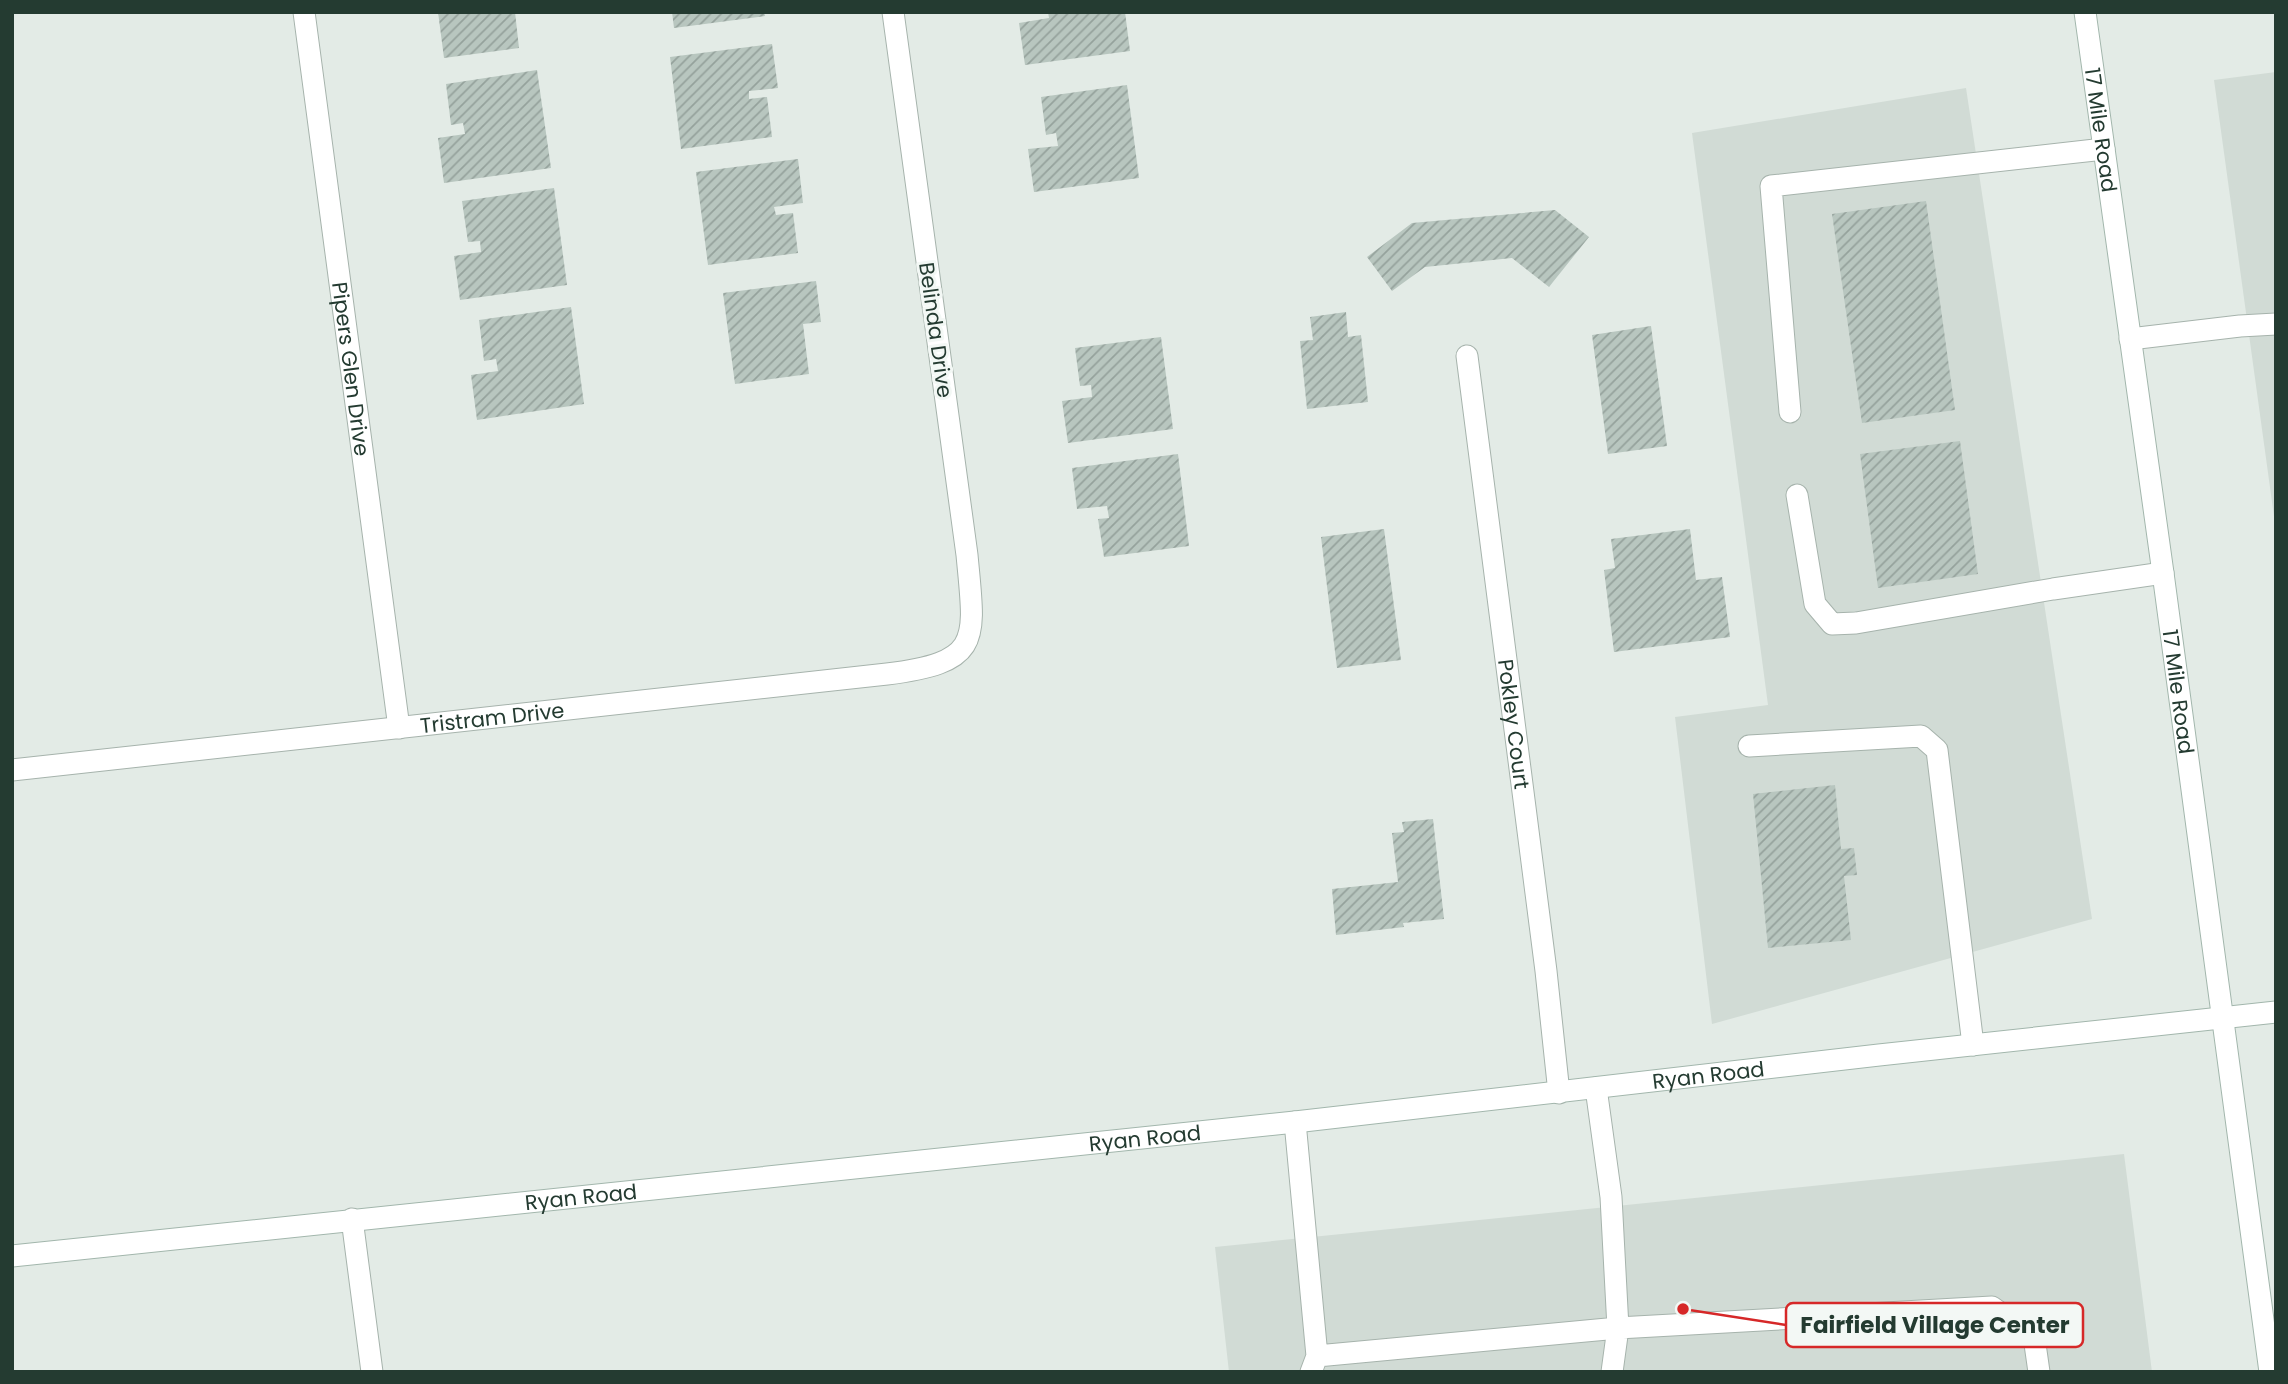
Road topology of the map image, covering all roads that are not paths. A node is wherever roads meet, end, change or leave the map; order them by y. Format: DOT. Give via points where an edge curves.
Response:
graph roads {
  1 [pos="304,12"];
  2 [pos="893,12"];
  3 [pos="2085,12"];
  4 [pos="2104,149"];
  5 [pos="2276,324"];
  6 [pos="2130,339"];
  7 [pos="1468,356"];
  8 [pos="1790,412"];
  9 [pos="1797,495"];
  10 [pos="2163,573"];
  11 [pos="965,647"];
  12 [pos="399,728"];
  13 [pos="1749,746"];
  14 [pos="12,770"];
  15 [pos="2276,1012"];
  16 [pos="2223,1018"];
  17 [pos="1973,1045"];
  18 [pos="1596,1088"];
  19 [pos="1559,1093"];
  20 [pos="1295,1122"];
  21 [pos="352,1219"];
  22 [pos="12,1256"];
  23 [pos="1618,1328"];
  24 [pos="1314,1364"];
  25 [pos="372,1372"];
  26 [pos="1612,1372"];
  27 [pos="2039,1372"];
  28 [pos="2270,1372"];
  1 -- 12 [label="main road, Pipers Glen Drive"];
  2 -- 11 [label="main road, Belinda Drive" via="967,555 973,615"];
  3 -- 4 [label="main road, 17 Mile Road"];
  4 -- 6 [label="main road, 17 Mile Road"];
  4 -- 8 [label="main road" via="1770,186"];
  5 -- 6 [label="main road"];
  6 -- 10 [label="main road, 17 Mile Road"];
  7 -- 19 [label="main road, Pokley Court"];
  9 -- 10 [label="main road" via="1815,604 1832,624"];
  10 -- 16 [label="main road, 17 Mile Road"];
  11 -- 12 [label="main road, Tristram Drive" via="950,659 912,671"];
  12 -- 14 [label="main road, Tristram Drive"];
  13 -- 17 [label="main road" via="1921,736 1937,750"];
  15 -- 16 [label="main road, Ryan Road"];
  16 -- 17 [label="main road, Ryan Road"];
  16 -- 28 [label="main road, 17 Mile Road"];
  17 -- 18 [label="main road, Ryan Road"];
  18 -- 19 [label="main road, Ryan Road"];
  18 -- 23 [label="main road" via="1611,1197"];
  19 -- 20 [label="main road, Ryan Road"];
  20 -- 21 [label="main road, Ryan Road"];
  20 -- 24 [label="main road"];
  21 -- 22 [label="main road, Ryan Road"];
  21 -- 25 [label="main road"];
  23 -- 24 [label="main road"];
  23 -- 26 [label="main road"];
  23 -- 27 [label="main road" via="1992,1307 2034,1337"];
}
